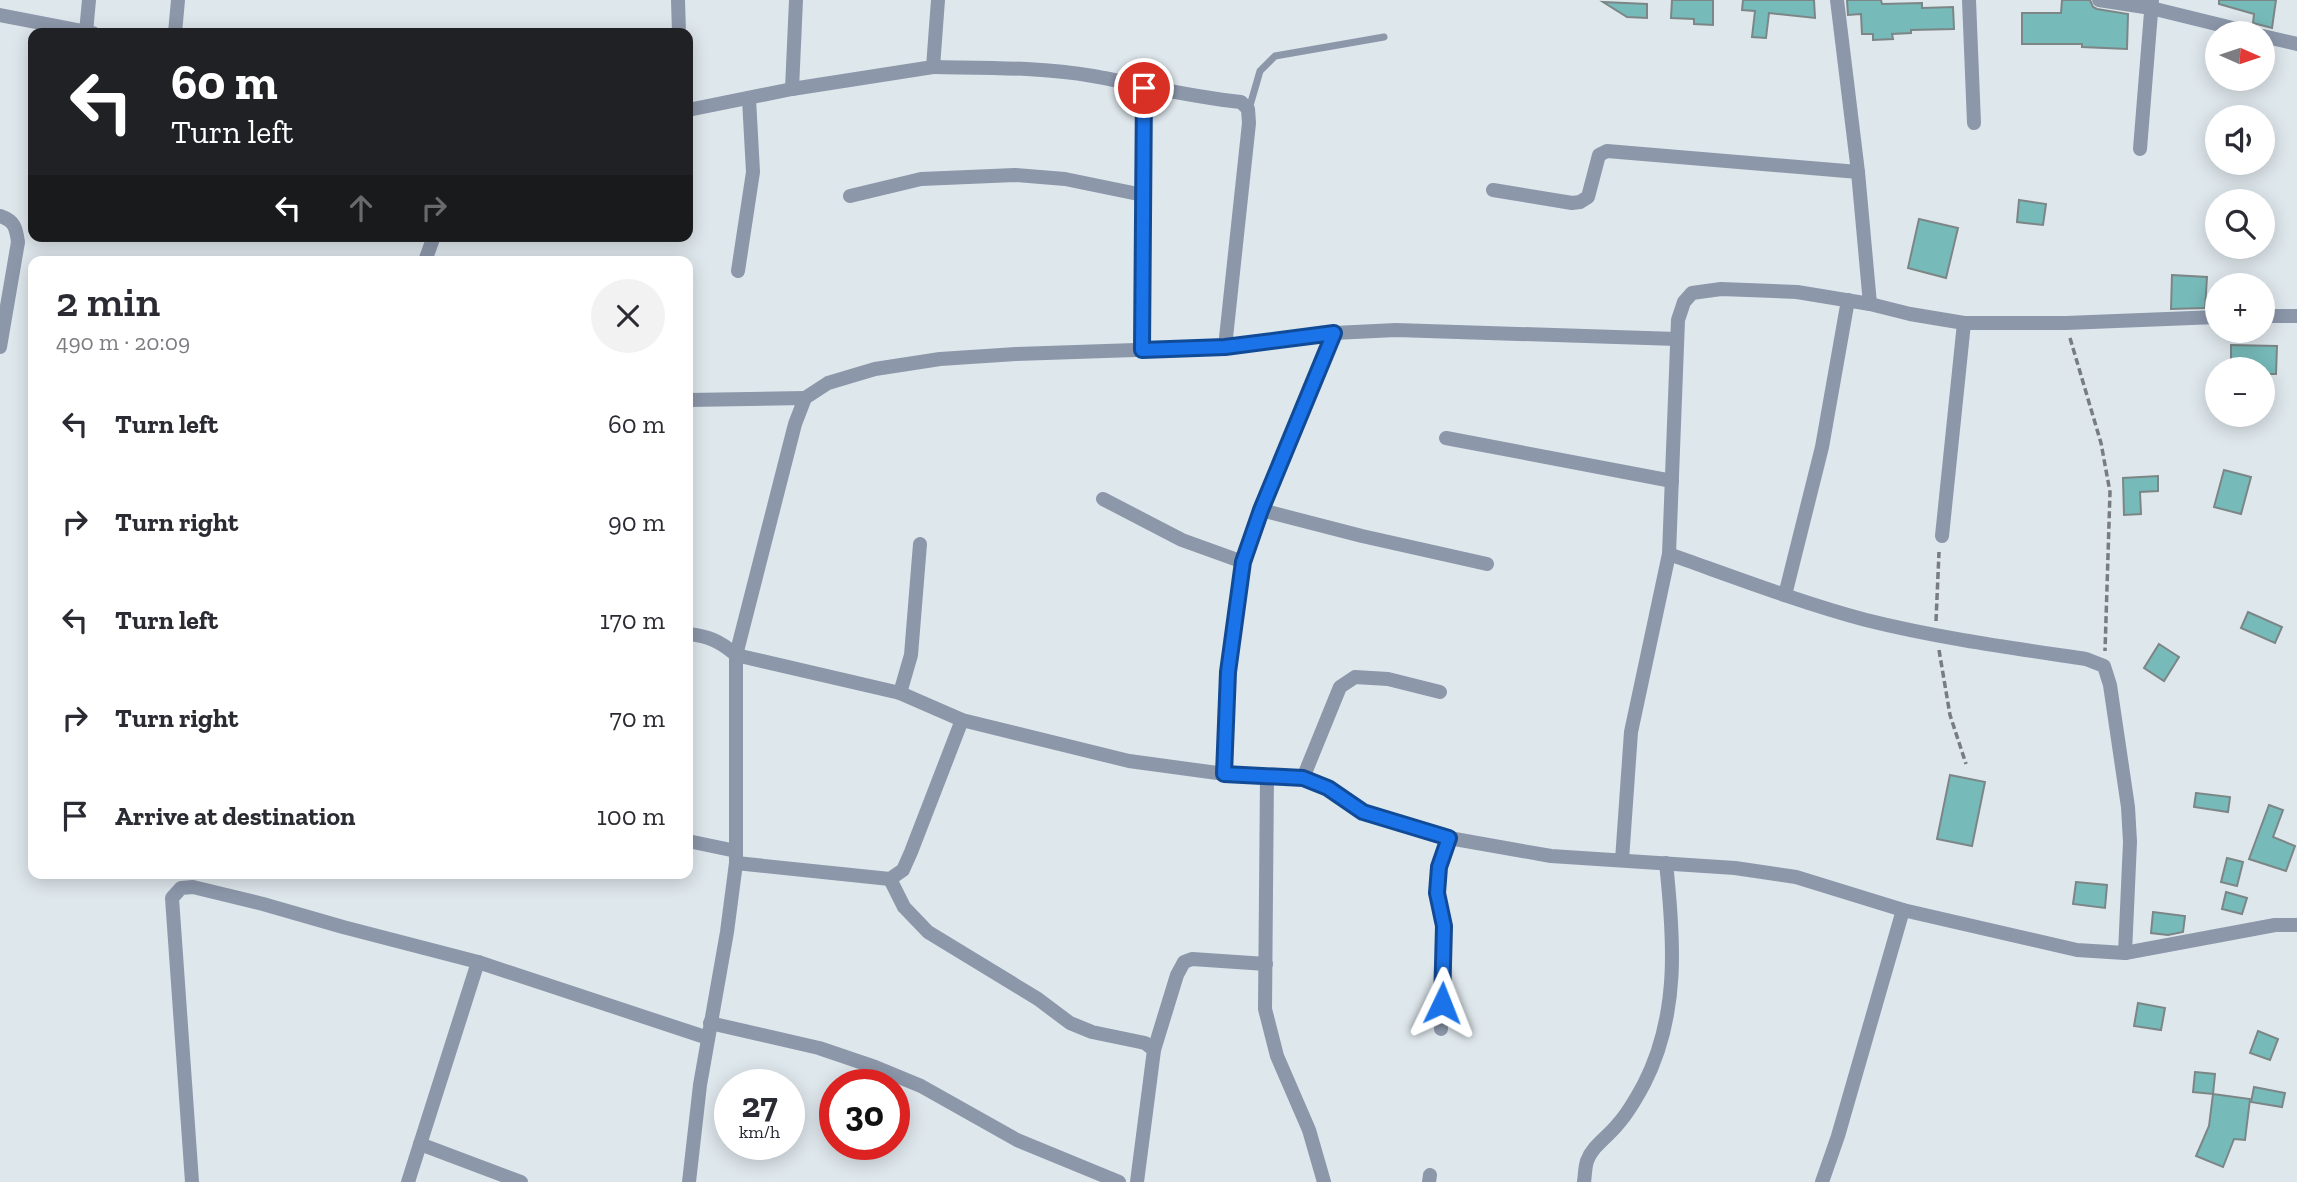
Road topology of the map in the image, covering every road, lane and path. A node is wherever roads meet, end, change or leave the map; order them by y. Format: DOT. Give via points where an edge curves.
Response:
graph roads {
  1 [pos="89,0"];
  2 [pos="178,0"];
  3 [pos="678,0"];
  4 [pos="796,0"];
  5 [pos="938,0"];
  6 [pos="1837,0"];
  7 [pos="1969,0"];
  8 [pos="2099,0"];
  9 [pos="2151,4"];
  10 [pos="0,15"];
  11 [pos="2211,21"];
  12 [pos="66,28"];
  13 [pos="86,28"];
  14 [pos="176,28"];
  15 [pos="679,28"];
  16 [pos="1384,37"];
  17 [pos="2275,39"];
  18 [pos="2297,44"];
  19 [pos="933,67"];
  20 [pos="1144,88"];
  21 [pos="792,89"];
  22 [pos="749,99"];
  23 [pos="693,109"];
  24 [pos="1248,109"];
  25 [pos="1974,123"];
  26 [pos="2140,149"];
  27 [pos="1858,172"];
  28 [pos="1493,190"];
  29 [pos="1143,195"];
  30 [pos="850,196"];
  31 [pos="0,216"];
  32 [pos="738,271"];
  33 [pos="1848,300"];
  34 [pos="1870,304"];
  35 [pos="2275,316"];
  36 [pos="2297,316"];
  37 [pos="2205,317"];
  38 [pos="1964,323"];
  39 [pos="2066,323"];
  40 [pos="1334,333"];
  41 [pos="1677,339"];
  42 [pos="0,347"];
  43 [pos="1225,347"];
  44 [pos="1142,350"];
  45 [pos="805,398"];
  46 [pos="693,400"];
  47 [pos="1446,438"];
  48 [pos="1672,481"];
  49 [pos="1103,499"];
  50 [pos="1261,510"];
  51 [pos="1942,536"];
  52 [pos="920,544"];
  53 [pos="1669,554"];
  54 [pos="1243,562"];
  55 [pos="1487,564"];
  56 [pos="1785,595"];
  57 [pos="693,635"];
  58 [pos="736,654"];
  59 [pos="2104,666"];
  60 [pos="1440,692"];
  61 [pos="900,693"];
  62 [pos="962,720"];
  63 [pos="1224,774"];
  64 [pos="1268,775"];
  65 [pos="1303,778"];
  66 [pos="1449,838"];
  67 [pos="693,843"];
  68 [pos="736,857"];
  69 [pos="1622,860"];
  70 [pos="1666,863"];
  71 [pos="890,879"];
  72 [pos="1903,910"];
  73 [pos="2297,925"];
  74 [pos="2125,953"];
  75 [pos="478,962"];
  76 [pos="1266,964"];
  77 [pos="1441,1029"];
  78 [pos="709,1031"];
  79 [pos="1154,1050"];
  80 [pos="420,1144"];
  81 [pos="192,1182"];
  82 [pos="408,1182"];
  83 [pos="521,1182"];
  84 [pos="689,1182"];
  85 [pos="1119,1182"];
  86 [pos="1137,1182"];
  87 [pos="1324,1182"];
  88 [pos="1584,1182"];
  89 [pos="1822,1182"];
  1 -- 13 [label="street"];
  2 -- 14 [label="street"];
  3 -- 15 [label="street"];
  4 -- 21 [label="street"];
  5 -- 19 [label="street"];
  6 -- 27 [label="street"];
  7 -- 25 [label="street"];
  8 -- 9 [label="street"];
  9 -- 11 [label="street"];
  9 -- 26 [label="street"];
  10 -- 12 [label="street"];
  16 -- 24 [label="lane" via="1275,56 1260,71"];
  17 -- 18 [label="street"];
  19 -- 20 [label="street" via="1016,68 1092,76"];
  19 -- 21 [label="street"];
  20 -- 24 [label="street" via="1241,102"];
  20 -- 29 [label="street"];
  21 -- 22 [label="street"];
  22 -- 23 [label="street"];
  22 -- 32 [label="street" via="753,172"];
  24 -- 43 [label="street"];
  27 -- 28 [label="street" via="1607,151 1599,155 1588,197 1580,202"];
  27 -- 34 [label="street"];
  29 -- 30 [label="street" via="1065,179 1015,175 921,179"];
  29 -- 44 [label="street"];
  31 -- 42 [label="street" via="16,227 18,242"];
  33 -- 34 [label="street"];
  33 -- 41 [label="street" via="1756,289 1692,293 1678,320"];
  33 -- 56 [label="street" via="1822,447"];
  34 -- 38 [label="street"];
  35 -- 36 [label="street"];
  37 -- 39 [label="street"];
  38 -- 39 [label="street"];
  38 -- 51 [label="street"];
  39 -- 59 [label="path" via="2101,443 2110,492"];
  40 -- 41 [label="street" via="1396,330"];
  40 -- 43 [label="street"];
  40 -- 50 [label="street"];
  41 -- 48 [label="street"];
  43 -- 44 [label="street"];
  44 -- 45 [label="street" via="940,359 874,369 828,383"];
  45 -- 46 [label="street"];
  45 -- 58 [label="street"];
  47 -- 48 [label="street"];
  48 -- 53 [label="street"];
  49 -- 54 [label="street" via="1182,540"];
  50 -- 54 [label="street"];
  50 -- 55 [label="street"];
  52 -- 61 [label="street" via="911,655"];
  53 -- 56 [label="street"];
  53 -- 69 [label="street" via="1631,732"];
  54 -- 63 [label="street" via="1228,672"];
  56 -- 59 [label="street" via="1924,633 2086,659"];
  57 -- 58 [label="street" via="721,642"];
  58 -- 61 [label="street"];
  58 -- 68 [label="street"];
  59 -- 74 [label="street" via="2130,842"];
  60 -- 65 [label="street" via="1388,679 1355,677 1340,687"];
  61 -- 62 [label="street"];
  62 -- 63 [label="street" via="1129,761"];
  62 -- 71 [label="street" via="903,870"];
  63 -- 64 [label="street"];
  64 -- 65 [label="street"];
  64 -- 76 [label="street"];
  65 -- 66 [label="street" via="1328,788 1363,812"];
  66 -- 69 [label="street" via="1551,856"];
  66 -- 77 [label="street" via="1439,867 1437,893 1444,926"];
  67 -- 68 [label="street"];
  68 -- 71 [label="street"];
  68 -- 78 [label="street"];
  69 -- 70 [label="street"];
  70 -- 72 [label="street" via="1797,877"];
  70 -- 88 [label="street" via="1672,921 1671,996 1665,1033 1644,1084 1618,1124 1594,1148"];
  71 -- 79 [label="street" via="904,907 928,932 1070,1023 1145,1043"];
  72 -- 74 [label="street" via="2077,950"];
  72 -- 89 [label="street"];
  73 -- 74 [label="street" via="2275,925"];
  75 -- 78 [label="street"];
  75 -- 80 [label="street"];
  75 -- 81 [label="street" via="263,904 181,888 172,898"];
  76 -- 79 [label="street" via="1184,961"];
  76 -- 87 [label="street" via="1265,1009 1277,1056"];
  78 -- 84 [label="street"];
  78 -- 85 [label="street" via="819,1048 875,1067 921,1086 1017,1140"];
  79 -- 86 [label="street"];
  80 -- 82 [label="street"];
  80 -- 83 [label="street"];
}
